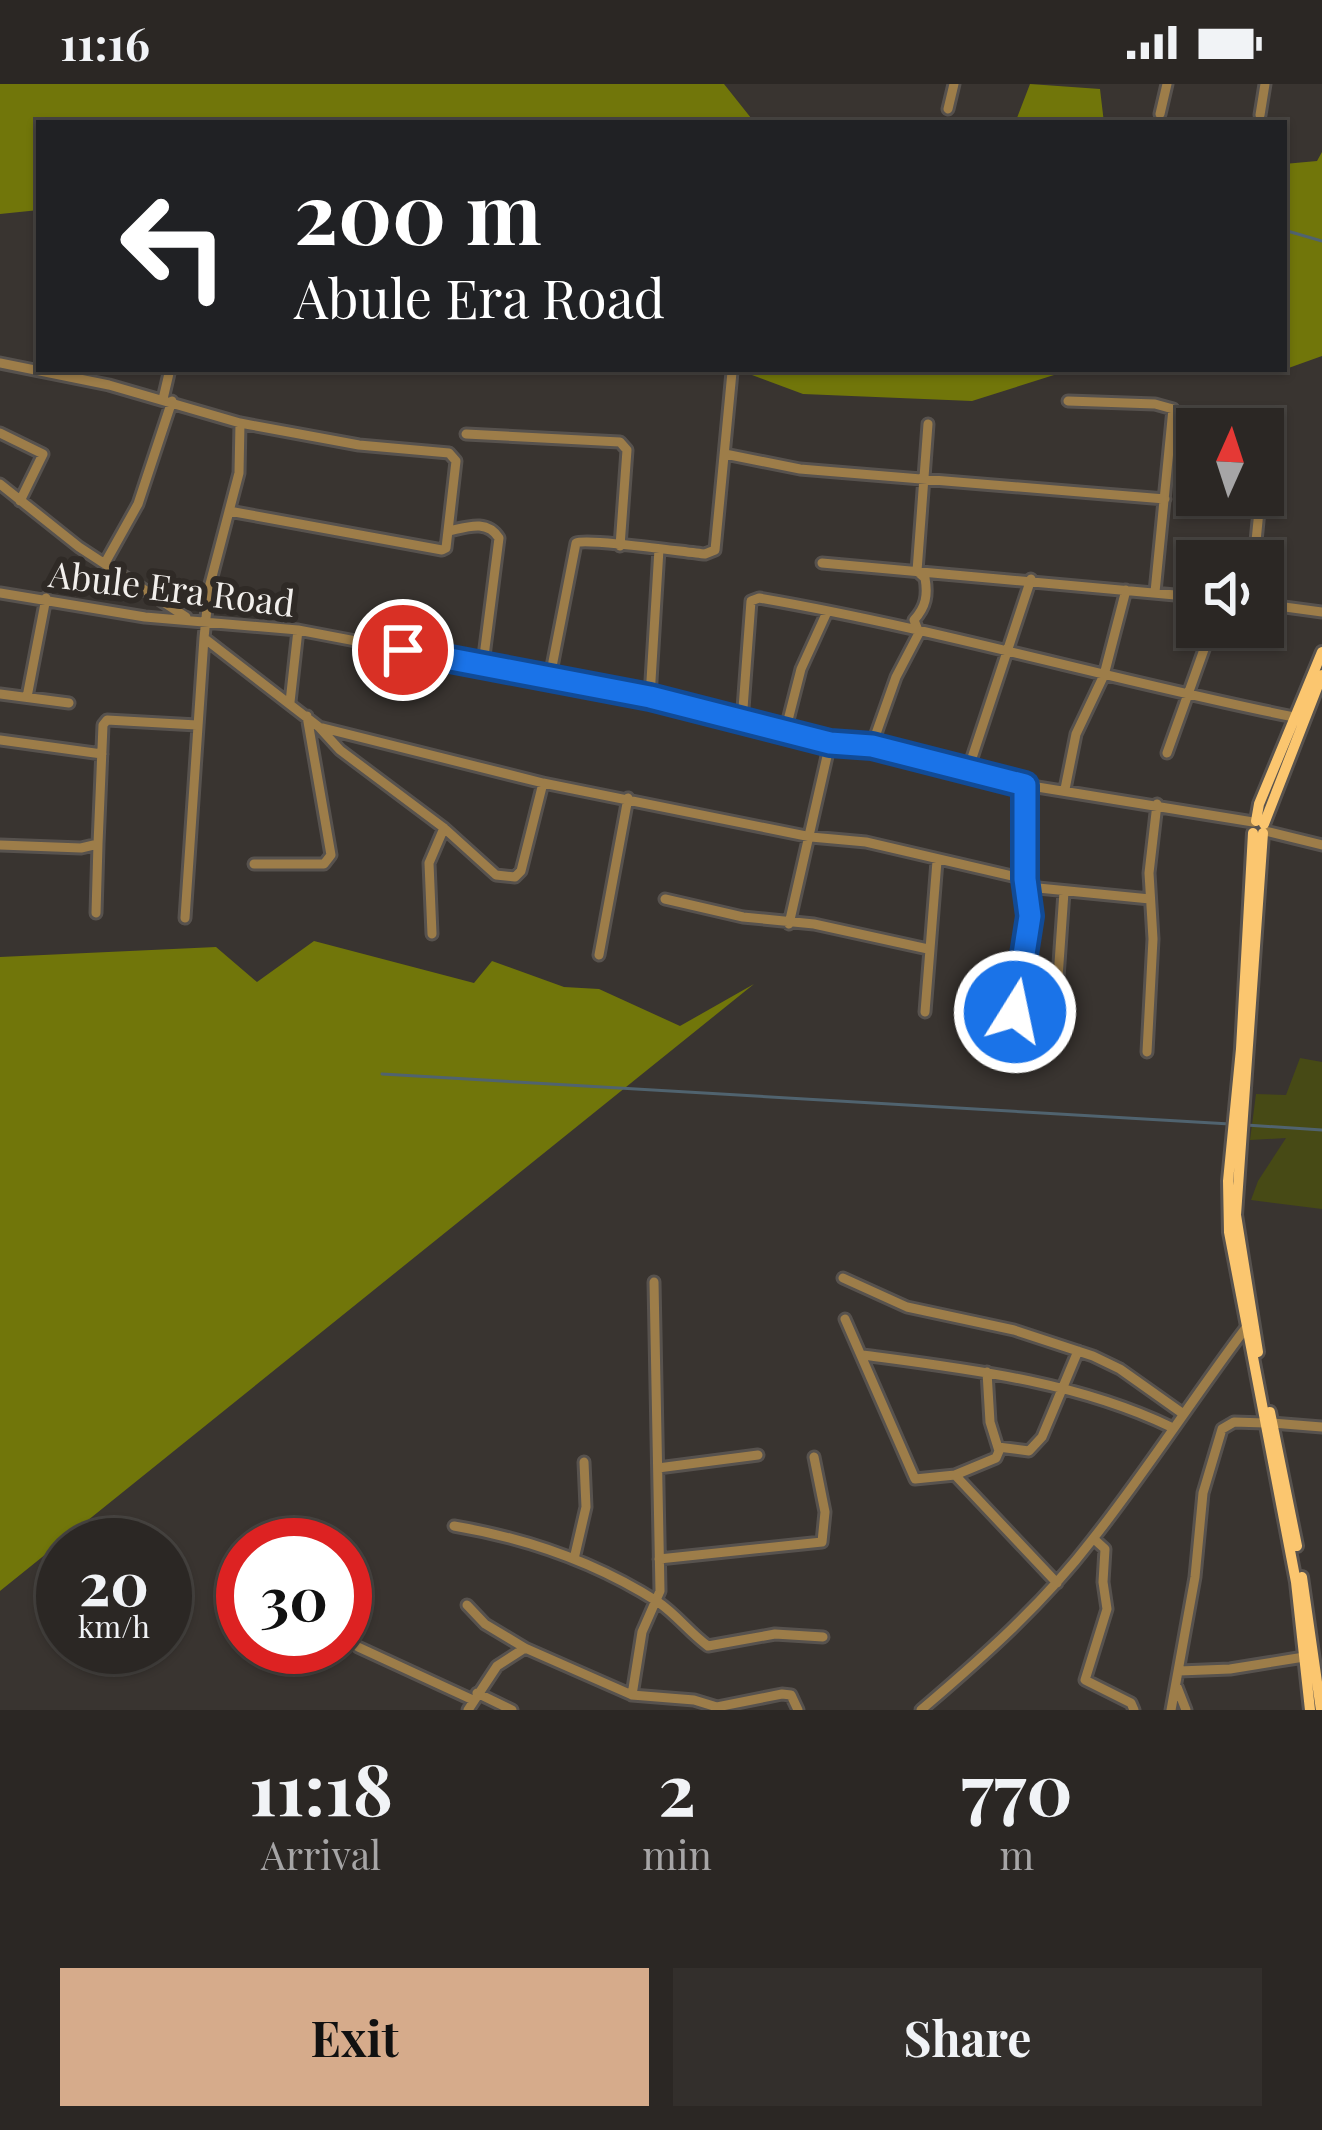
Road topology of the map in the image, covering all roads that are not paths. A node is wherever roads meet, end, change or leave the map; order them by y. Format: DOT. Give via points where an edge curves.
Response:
graph roads {
  1 [pos="954,84"];
  2 [pos="1167,84"];
  3 [pos="1265,84"];
  4 [pos="948,109"];
  5 [pos="1160,115"];
  6 [pos="1260,115"];
  7 [pos="0,363"];
  8 [pos="36,371"];
  9 [pos="41,372"];
  10 [pos="170,372"];
  11 [pos="732,372"];
  12 [pos="167,400"];
  13 [pos="1068,401"];
  14 [pos="240,423"];
  15 [pos="928,424"];
  16 [pos="0,433"];
  17 [pos="466,434"];
  18 [pos="725,454"];
  19 [pos="923,480"];
  20 [pos="0,484"];
  21 [pos="1165,499"];
  22 [pos="20,501"];
  23 [pos="229,511"];
  24 [pos="449,531"];
  25 [pos="620,546"];
  26 [pos="659,549"];
  27 [pos="822,562"];
  28 [pos="105,563"];
  29 [pos="917,571"];
  30 [pos="1031,579"];
  31 [pos="1126,590"];
  32 [pos="1155,592"];
  33 [pos="0,593"];
  34 [pos="1176,594"];
  35 [pos="46,598"];
  36 [pos="1284,607"];
  37 [pos="826,612"];
  38 [pos="1322,612"];
  39 [pos="191,620"];
  40 [pos="206,622"];
  41 [pos="298,630"];
  42 [pos="919,633"];
  43 [pos="204,638"];
  44 [pos="1008,648"];
  45 [pos="1205,648"];
  46 [pos="1322,652"];
  47 [pos="483,664"];
  48 [pos="1104,675"];
  49 [pos="1322,675"];
  50 [pos="550,677"];
  51 [pos="0,694"];
  52 [pos="1190,696"];
  53 [pos="27,697"];
  54 [pos="650,697"];
  55 [pos="290,702"];
  56 [pos="69,703"];
  57 [pos="307,716"];
  58 [pos="1294,717"];
  59 [pos="742,722"];
  60 [pos="197,725"];
  61 [pos="319,728"];
  62 [pos="785,732"];
  63 [pos="0,740"];
  64 [pos="830,743"];
  65 [pos="872,746"];
  66 [pos="102,754"];
  67 [pos="1167,754"];
  68 [pos="968,770"];
  69 [pos="543,783"];
  70 [pos="1025,785"];
  71 [pos="1065,789"];
  72 [pos="628,798"];
  73 [pos="1157,804"];
  74 [pos="1259,827"];
  75 [pos="444,828"];
  76 [pos="811,837"];
  77 [pos="98,844"];
  78 [pos="0,845"];
  79 [pos="1322,845"];
  80 [pos="938,861"];
  81 [pos="254,864"];
  82 [pos="1027,883"];
  83 [pos="1064,892"];
  84 [pos="664,899"];
  85 [pos="1150,899"];
  86 [pos="96,913"];
  87 [pos="185,918"];
  88 [pos="789,924"];
  89 [pos="432,934"];
  90 [pos="928,949"];
  91 [pos="599,956"];
  92 [pos="1056,1006"];
  93 [pos="925,1012"];
  94 [pos="1015,1012"];
  95 [pos="1147,1052"];
  96 [pos="1236,1139"];
  97 [pos="843,1278"];
  98 [pos="654,1282"];
  99 [pos="845,1319"];
  100 [pos="1245,1329"];
  101 [pos="1078,1351"];
  102 [pos="863,1354"];
  103 [pos="987,1372"];
  104 [pos="1063,1391"];
  105 [pos="1182,1413"];
  106 [pos="1269,1423"];
  107 [pos="1171,1427"];
  108 [pos="1322,1427"];
  109 [pos="998,1447"];
  110 [pos="758,1455"];
  111 [pos="814,1457"];
  112 [pos="584,1462"];
  113 [pos="658,1468"];
  114 [pos="955,1475"];
  115 [pos="454,1526"];
  116 [pos="1094,1538"];
  117 [pos="574,1559"];
  118 [pos="659,1559"];
  119 [pos="1057,1582"];
  120 [pos="658,1602"];
  121 [pos="467,1605"];
  122 [pos="823,1637"];
  123 [pos="525,1648"];
  124 [pos="372,1654"];
  125 [pos="1304,1657"];
  126 [pos="1179,1671"];
  127 [pos="1176,1685"];
  128 [pos="632,1695"];
  129 [pos="472,1701"];
  130 [pos="657,1705"];
  131 [pos="512,1710"];
  132 [pos="798,1710"];
  133 [pos="921,1710"];
  134 [pos="1134,1710"];
  135 [pos="1171,1710"];
  136 [pos="1186,1710"];
  137 [pos="1310,1710"];
  138 [pos="1321,1710"];
  1 -- 4 [label="street"];
  2 -- 5 [label="street"];
  3 -- 6 [label="street"];
  7 -- 8 [label="street"];
  9 -- 12 [label="street"];
  10 -- 12 [label="street"];
  11 -- 18 [label="street"];
  12 -- 14 [label="street"];
  12 -- 28 [label="street" via="138,504"];
  13 -- 21 [label="street" via="1173,410"];
  14 -- 23 [label="street" via="242,456"];
  14 -- 24 [label="street" via="449,453 457,461"];
  15 -- 19 [label="street"];
  16 -- 22 [label="street" via="43,454"];
  17 -- 25 [label="street" via="620,442 627,450"];
  18 -- 19 [label="street"];
  18 -- 26 [label="street" via="716,550"];
  19 -- 21 [label="street"];
  19 -- 29 [label="street"];
  20 -- 22 [label="street"];
  21 -- 32 [label="street"];
  22 -- 28 [label="street"];
  23 -- 24 [label="street" via="437,549 446,548"];
  23 -- 40 [label="street"];
  24 -- 47 [label="street" via="478,525 499,538"];
  25 -- 26 [label="street"];
  25 -- 50 [label="street" via="576,543"];
  26 -- 54 [label="street"];
  27 -- 29 [label="street"];
  28 -- 39 [label="street"];
  29 -- 30 [label="street"];
  29 -- 42 [label="street" via="928,592 914,620"];
  30 -- 31 [label="street"];
  30 -- 44 [label="street"];
  31 -- 32 [label="street"];
  31 -- 48 [label="street"];
  32 -- 34 [label="street"];
  33 -- 35 [label="street, Abule Era Road"];
  35 -- 39 [label="street, Abule Era Road"];
  35 -- 53 [label="street"];
  36 -- 38 [label="street"];
  37 -- 42 [label="street"];
  37 -- 59 [label="street" via="751,601"];
  37 -- 62 [label="street"];
  39 -- 40 [label="street, Abule Era Road"];
  40 -- 41 [label="street, Abule Era Road"];
  40 -- 43 [label="street"];
  41 -- 47 [label="street, Abule Era Road"];
  41 -- 55 [label="street"];
  42 -- 44 [label="street"];
  42 -- 65 [label="street"];
  43 -- 55 [label="street"];
  43 -- 60 [label="street"];
  44 -- 48 [label="street"];
  44 -- 68 [label="street"];
  45 -- 52 [label="street"];
  46 -- 58 [label="main road"];
  47 -- 50 [label="street, Abule Era Road"];
  48 -- 52 [label="street"];
  48 -- 71 [label="street" via="1076,734"];
  49 -- 74 [label="main road"];
  50 -- 54 [label="street, Abule Era Road"];
  51 -- 53 [label="street"];
  52 -- 58 [label="street"];
  52 -- 67 [label="street"];
  53 -- 56 [label="street"];
  54 -- 59 [label="street, Abule Era Road"];
  55 -- 57 [label="street"];
  57 -- 61 [label="street"];
  57 -- 81 [label="street" via="331,855 324,864"];
  58 -- 74 [label="main road"];
  59 -- 62 [label="street, Abule Era Road"];
  60 -- 66 [label="street" via="107,720"];
  60 -- 87 [label="street"];
  61 -- 69 [label="street"];
  61 -- 75 [label="street"];
  62 -- 64 [label="street, Abule Era Road"];
  63 -- 66 [label="street"];
  64 -- 65 [label="street, Abule Era Road"];
  64 -- 76 [label="street"];
  65 -- 68 [label="street, Abule Era Road"];
  66 -- 77 [label="street"];
  68 -- 70 [label="street, Abule Era Road"];
  69 -- 72 [label="street"];
  69 -- 75 [label="street" via="515,877 496,875"];
  70 -- 71 [label="street, Abule Era Road"];
  70 -- 82 [label="street"];
  71 -- 73 [label="street, Abule Era Road"];
  72 -- 76 [label="street"];
  72 -- 91 [label="street"];
  73 -- 74 [label="street, Abule Era Road"];
  73 -- 85 [label="street"];
  74 -- 79 [label="street, Abule Era Road"];
  74 -- 96 [label="main road"];
  75 -- 89 [label="street" via="429,863"];
  76 -- 80 [label="street"];
  76 -- 88 [label="street"];
  77 -- 78 [label="street"];
  77 -- 86 [label="street"];
  80 -- 82 [label="street"];
  80 -- 90 [label="street"];
  82 -- 83 [label="street"];
  82 -- 94 [label="street" via="1030,916"];
  83 -- 85 [label="street"];
  83 -- 92 [label="street"];
  84 -- 88 [label="street"];
  85 -- 95 [label="street"];
  88 -- 90 [label="street"];
  90 -- 93 [label="street"];
  96 -- 100 [label="main road" via="1229,1232"];
  96 -- 106 [label="main road" via="1238,1236"];
  97 -- 101 [label="street" via="907,1307"];
  98 -- 113 [label="street"];
  99 -- 102 [label="street"];
  100 -- 105 [label="street"];
  100 -- 106 [label="main road"];
  101 -- 104 [label="street"];
  101 -- 105 [label="street" via="1120,1369"];
  102 -- 103 [label="street"];
  102 -- 114 [label="street" via="911,1475"];
  103 -- 104 [label="street"];
  103 -- 109 [label="street"];
  104 -- 107 [label="street"];
  104 -- 109 [label="street" via="1030,1450"];
  105 -- 107 [label="street"];
  106 -- 108 [label="street"];
  106 -- 125 [label="main road"];
  106 -- 126 [label="street" via="1222,1429 1203,1493"];
  106 -- 138 [label="main road"];
  107 -- 116 [label="street"];
  109 -- 114 [label="street" via="997,1458"];
  110 -- 113 [label="street"];
  111 -- 118 [label="street" via="822,1542"];
  112 -- 117 [label="street" via="586,1507"];
  113 -- 118 [label="street"];
  114 -- 119 [label="street"];
  115 -- 117 [label="street"];
  116 -- 119 [label="street"];
  116 -- 134 [label="street" via="1105,1549 1107,1610 1085,1679"];
  117 -- 120 [label="street"];
  118 -- 120 [label="street"];
  119 -- 133 [label="street"];
  120 -- 122 [label="street" via="714,1647 776,1634"];
  120 -- 128 [label="street" via="641,1632"];
  121 -- 123 [label="street"];
  123 -- 128 [label="street"];
  123 -- 129 [label="street" via="497,1666"];
  124 -- 129 [label="street"];
  125 -- 126 [label="street"];
  125 -- 137 [label="main road"];
  126 -- 127 [label="street"];
  127 -- 135 [label="street"];
  127 -- 136 [label="street"];
  128 -- 130 [label="street"];
  129 -- 131 [label="street"];
  130 -- 132 [label="street" via="694,1700 717,1707 782,1694"];
}
